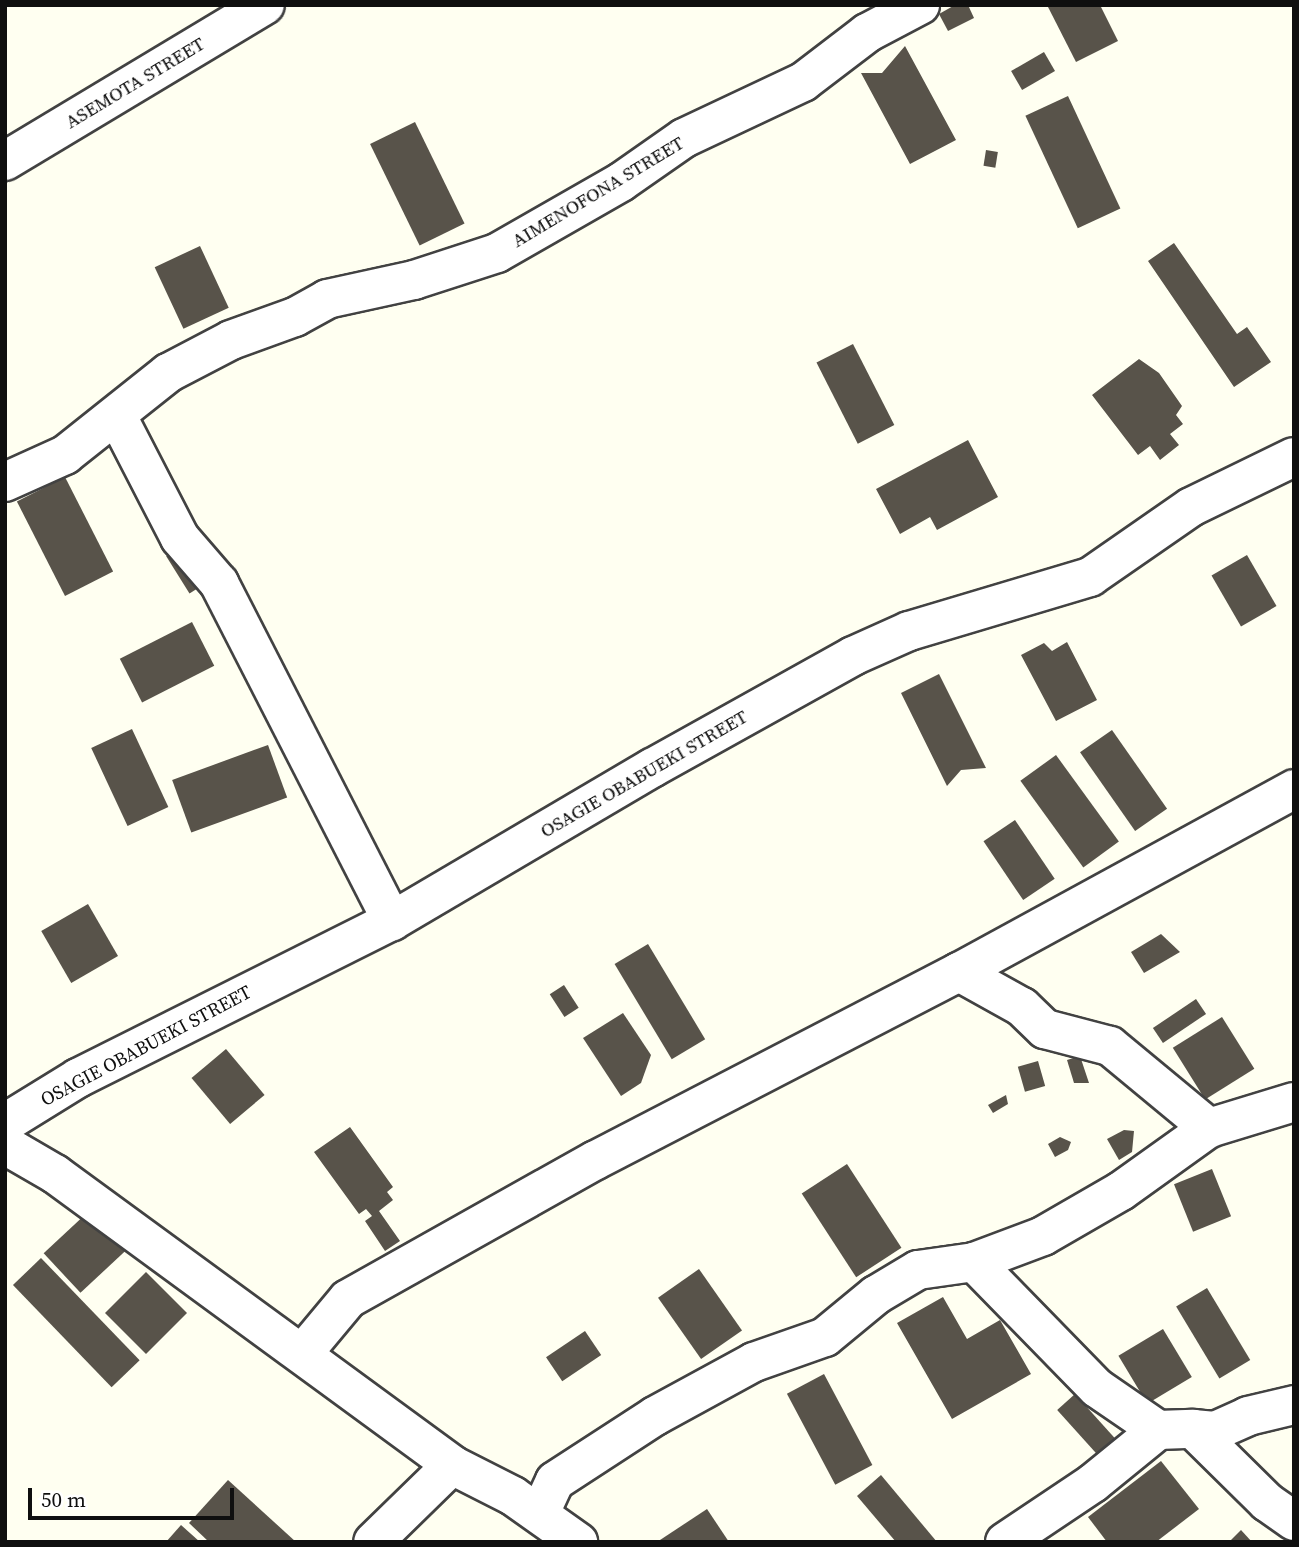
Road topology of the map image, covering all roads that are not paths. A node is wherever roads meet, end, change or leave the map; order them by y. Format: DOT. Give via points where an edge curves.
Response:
graph roads {
  1 [pos="265,5"];
  2 [pos="920,5"];
  3 [pos="5,161"];
  4 [pos="117,416"];
  5 [pos="1294,457"];
  6 [pos="5,482"];
  7 [pos="1294,789"];
  8 [pos="393,921"];
  9 [pos="959,972"];
  10 [pos="1294,1102"];
  11 [pos="5,1123"];
  12 [pos="1209,1128"];
  13 [pos="5,1145"];
  14 [pos="974,1262"];
  15 [pos="303,1353"];
  16 [pos="1294,1405"];
  17 [pos="1175,1430"];
  18 [pos="452,1465"];
  19 [pos="540,1513"];
  20 [pos="1294,1521"];
  21 [pos="373,1542"];
  22 [pos="579,1542"];
  23 [pos="1005,1542"];
  1 -- 3 [label="street, ASEMOTA STREET"];
  2 -- 4 [label="street, AIMENOFONA STREET" via="867,33 803,82 684,138 621,182 497,253 414,280 327,299 295,317 231,340 169,373"];
  4 -- 6 [label="street, AIMENOFONA STREET" via="65,455"];
  4 -- 8 [label="street" via="180,538 219,583"];
  5 -- 8 [label="street, OSAGIE OBABUEKI STREET" via="1191,508 1090,577 909,631 853,656"];
  7 -- 9 [label="street"];
  8 -- 11 [label="street, OSAGIE OBABUEKI STREET" via="78,1078"];
  9 -- 12 [label="street" via="1022,1007 1045,1029 1110,1046"];
  9 -- 15 [label="street" via="596,1160 348,1299"];
  10 -- 12 [label="street"];
  12 -- 14 [label="street" via="1121,1191 1054,1229"];
  13 -- 15 [label="street" via="55,1174"];
  14 -- 17 [label="street" via="1097,1388"];
  14 -- 19 [label="street" via="918,1270 876,1295 825,1337 754,1362 655,1416 555,1481"];
  15 -- 18 [label="street"];
  16 -- 17 [label="street" via="1248,1416 1214,1431"];
  17 -- 20 [label="street"];
  17 -- 23 [label="street"];
  18 -- 19 [label="street"];
  18 -- 21 [label="street"];
  19 -- 22 [label="street"];
}
